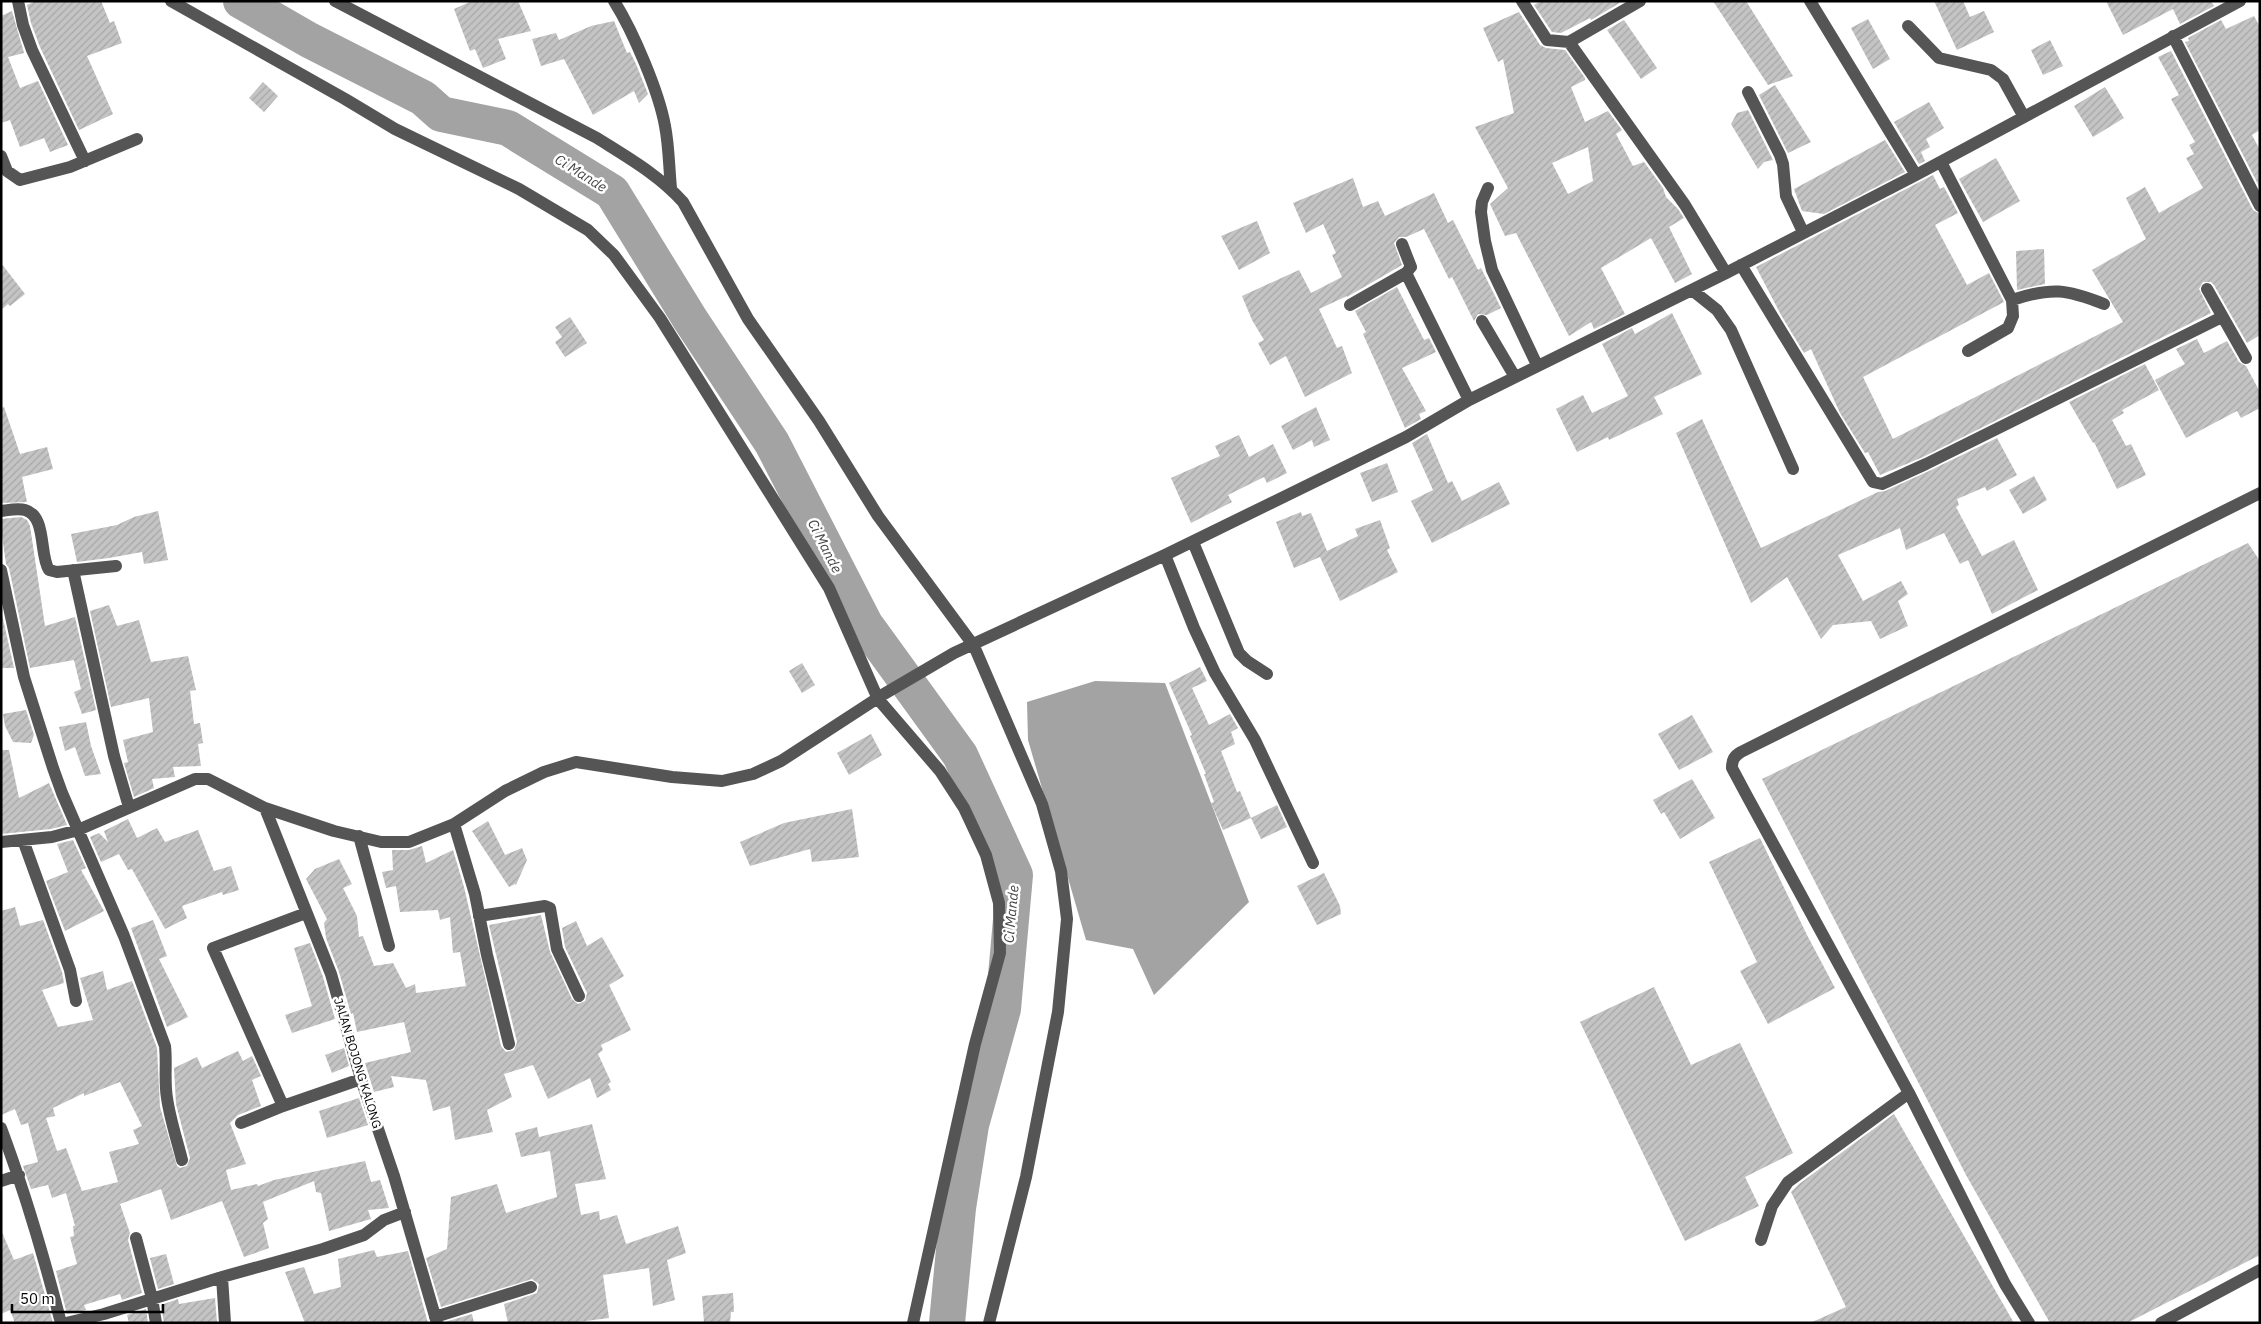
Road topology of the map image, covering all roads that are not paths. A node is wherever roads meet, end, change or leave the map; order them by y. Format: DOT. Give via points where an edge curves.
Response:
graph roads {
  1 [pos="18,1"];
  2 [pos="171,1"];
  3 [pos="335,1"];
  4 [pos="614,1"];
  5 [pos="1522,1"];
  6 [pos="1640,1"];
  7 [pos="1810,1"];
  8 [pos="2240,1"];
  9 [pos="1908,26"];
  10 [pos="2174,36"];
  11 [pos="1568,42"];
  12 [pos="1748,92"];
  13 [pos="2024,117"];
  14 [pos="137,139"];
  15 [pos="1,156"];
  16 [pos="85,161"];
  17 [pos="1941,162"];
  18 [pos="1916,175"];
  19 [pos="671,188"];
  20 [pos="1488,188"];
  21 [pos="2260,206"];
  22 [pos="1803,232"];
  23 [pos="1402,244"];
  24 [pos="1741,265"];
  25 [pos="1406,273"];
  26 [pos="1726,273"];
  27 [pos="2207,289"];
  28 [pos="1692,290"];
  29 [pos="2012,300"];
  30 [pos="2104,304"];
  31 [pos="1350,305"];
  32 [pos="2222,317"];
  33 [pos="1482,321"];
  34 [pos="1968,351"];
  35 [pos="2246,358"];
  36 [pos="1537,365"];
  37 [pos="1515,377"];
  38 [pos="1468,400"];
  39 [pos="1793,469"];
  40 [pos="2260,494"];
  41 [pos="1,511"];
  42 [pos="1193,542"];
  43 [pos="1165,555"];
  44 [pos="116,566"];
  45 [pos="1,570"];
  46 [pos="73,570"];
  47 [pos="974,646"];
  48 [pos="1267,674"];
  49 [pos="881,696"];
  50 [pos="129,807"];
  51 [pos="265,808"];
  52 [pos="454,824"];
  53 [pos="78,830"];
  54 [pos="359,836"];
  55 [pos="23,840"];
  56 [pos="1,842"];
  57 [pos="1313,863"];
  58 [pos="306,913"];
  59 [pos="479,916"];
  60 [pos="389,946"];
  61 [pos="579,996"];
  62 [pos="76,1001"];
  63 [pos="509,1044"];
  64 [pos="361,1079"];
  65 [pos="1909,1093"];
  66 [pos="283,1106"];
  67 [pos="242,1123"];
  68 [pos="1,1128"];
  69 [pos="182,1160"];
  70 [pos="19,1175"];
  71 [pos="1,1180"];
  72 [pos="405,1212"];
  73 [pos="136,1238"];
  74 [pos="1761,1240"];
  75 [pos="2260,1270"];
  76 [pos="222,1277"];
  77 [pos="530,1287"];
  78 [pos="152,1298"];
  79 [pos="436,1320"];
  80 [pos="61,1323"];
  81 [pos="66,1323"];
  82 [pos="156,1323"];
  83 [pos="224,1323"];
  84 [pos="913,1323"];
  85 [pos="989,1323"];
  86 [pos="2029,1323"];
  87 [pos="2161,1323"];
  1 -- 16 [label="street" via="32,50"];
  2 -- 49 [label="street" via="395,129 519,189 588,230 614,255 660,318 829,588"];
  3 -- 19 [label="street" via="596,138"];
  4 -- 19 [label="street" via="630,30 654,89 665,126"];
  5 -- 11 [label="street" via="1547,40"];
  6 -- 11 [label="street"];
  7 -- 18 [label="street"];
  8 -- 10 [label="street"];
  9 -- 13 [label="street" via="1939,58 1991,70 2003,79"];
  10 -- 13 [label="street"];
  10 -- 21 [label="street"];
  11 -- 26 [label="street" via="1685,205"];
  12 -- 22 [label="street" via="1780,155 1786,196"];
  13 -- 17 [label="street"];
  14 -- 16 [label="street"];
  15 -- 16 [label="street" via="7,171 20,180"];
  17 -- 18 [label="street"];
  17 -- 29 [label="street"];
  18 -- 22 [label="street"];
  19 -- 47 [label="street" via="688,210 748,319 819,421 878,516"];
  20 -- 36 [label="street" via="1482,212 1492,270"];
  22 -- 24 [label="street"];
  23 -- 25 [label="street" via="1411,262"];
  24 -- 26 [label="street"];
  24 -- 32 [label="street" via="1878,484 1926,464"];
  25 -- 31 [label="street"];
  25 -- 38 [label="street"];
  26 -- 28 [label="street"];
  27 -- 32 [label="street"];
  28 -- 36 [label="street"];
  28 -- 39 [label="street" via="1717,310 1731,330"];
  29 -- 30 [label="street" via="2031,294 2073,292"];
  29 -- 34 [label="street" via="2013,316 2008,328"];
  32 -- 35 [label="street"];
  33 -- 37 [label="street"];
  36 -- 37 [label="street"];
  37 -- 38 [label="street"];
  38 -- 42 [label="street" via="1406,437"];
  40 -- 65 [label="street" via="1733,758 1732,768"];
  41 -- 46 [label="street" via="24,509 32,512 40,527 45,564 49,570"];
  42 -- 43 [label="street"];
  42 -- 48 [label="street" via="1239,653"];
  43 -- 47 [label="street"];
  43 -- 57 [label="street" via="1194,628 1255,740"];
  44 -- 46 [label="street"];
  45 -- 53 [label="street" via="24,676 62,793"];
  46 -- 50 [label="street" via="114,756"];
  47 -- 49 [label="street" via="954,653"];
  47 -- 85 [label="street" via="1042,804 1062,871 1067,919 1058,1012 1028,1167"];
  49 -- 52 [label="street" via="781,761 753,774 722,781 576,762 544,772 505,791"];
  49 -- 84 [label="street" via="940,771 964,808 986,855 999,903 1000,953 975,1044"];
  50 -- 51 [label="street" via="202,778"];
  50 -- 53 [label="street"];
  51 -- 54 [label="street"];
  51 -- 58 [label="street, JALAN BOJONG KALONG"];
  52 -- 54 [label="street" via="409,842 380,842"];
  52 -- 59 [label="street"];
  53 -- 55 [label="street" via="52,838"];
  53 -- 69 [label="street" via="124,936 165,1046 167,1099"];
  54 -- 60 [label="street"];
  55 -- 56 [label="street"];
  55 -- 62 [label="street" via="70,970"];
  58 -- 64 [label="street, JALAN BOJONG KALONG" via="331,974"];
  58 -- 66 [label="street" via="214,948"];
  59 -- 61 [label="street" via="545,906 550,908 557,949"];
  59 -- 63 [label="street"];
  64 -- 66 [label="street"];
  64 -- 72 [label="street, JALAN BOJONG KALONG"];
  65 -- 74 [label="street" via="1788,1182 1772,1206"];
  65 -- 86 [label="street" via="2005,1284"];
  66 -- 67 [label="street"];
  68 -- 70 [label="street"];
  70 -- 71 [label="street"];
  70 -- 80 [label="street"];
  72 -- 76 [label="street" via="384,1220 364,1235"];
  72 -- 79 [label="street, JALAN BOJONG KALONG"];
  73 -- 78 [label="street"];
  75 -- 87 [label="street"];
  76 -- 78 [label="street"];
  76 -- 83 [label="street"];
  77 -- 79 [label="street"];
  78 -- 81 [label="street"];
  78 -- 82 [label="street"];
}
